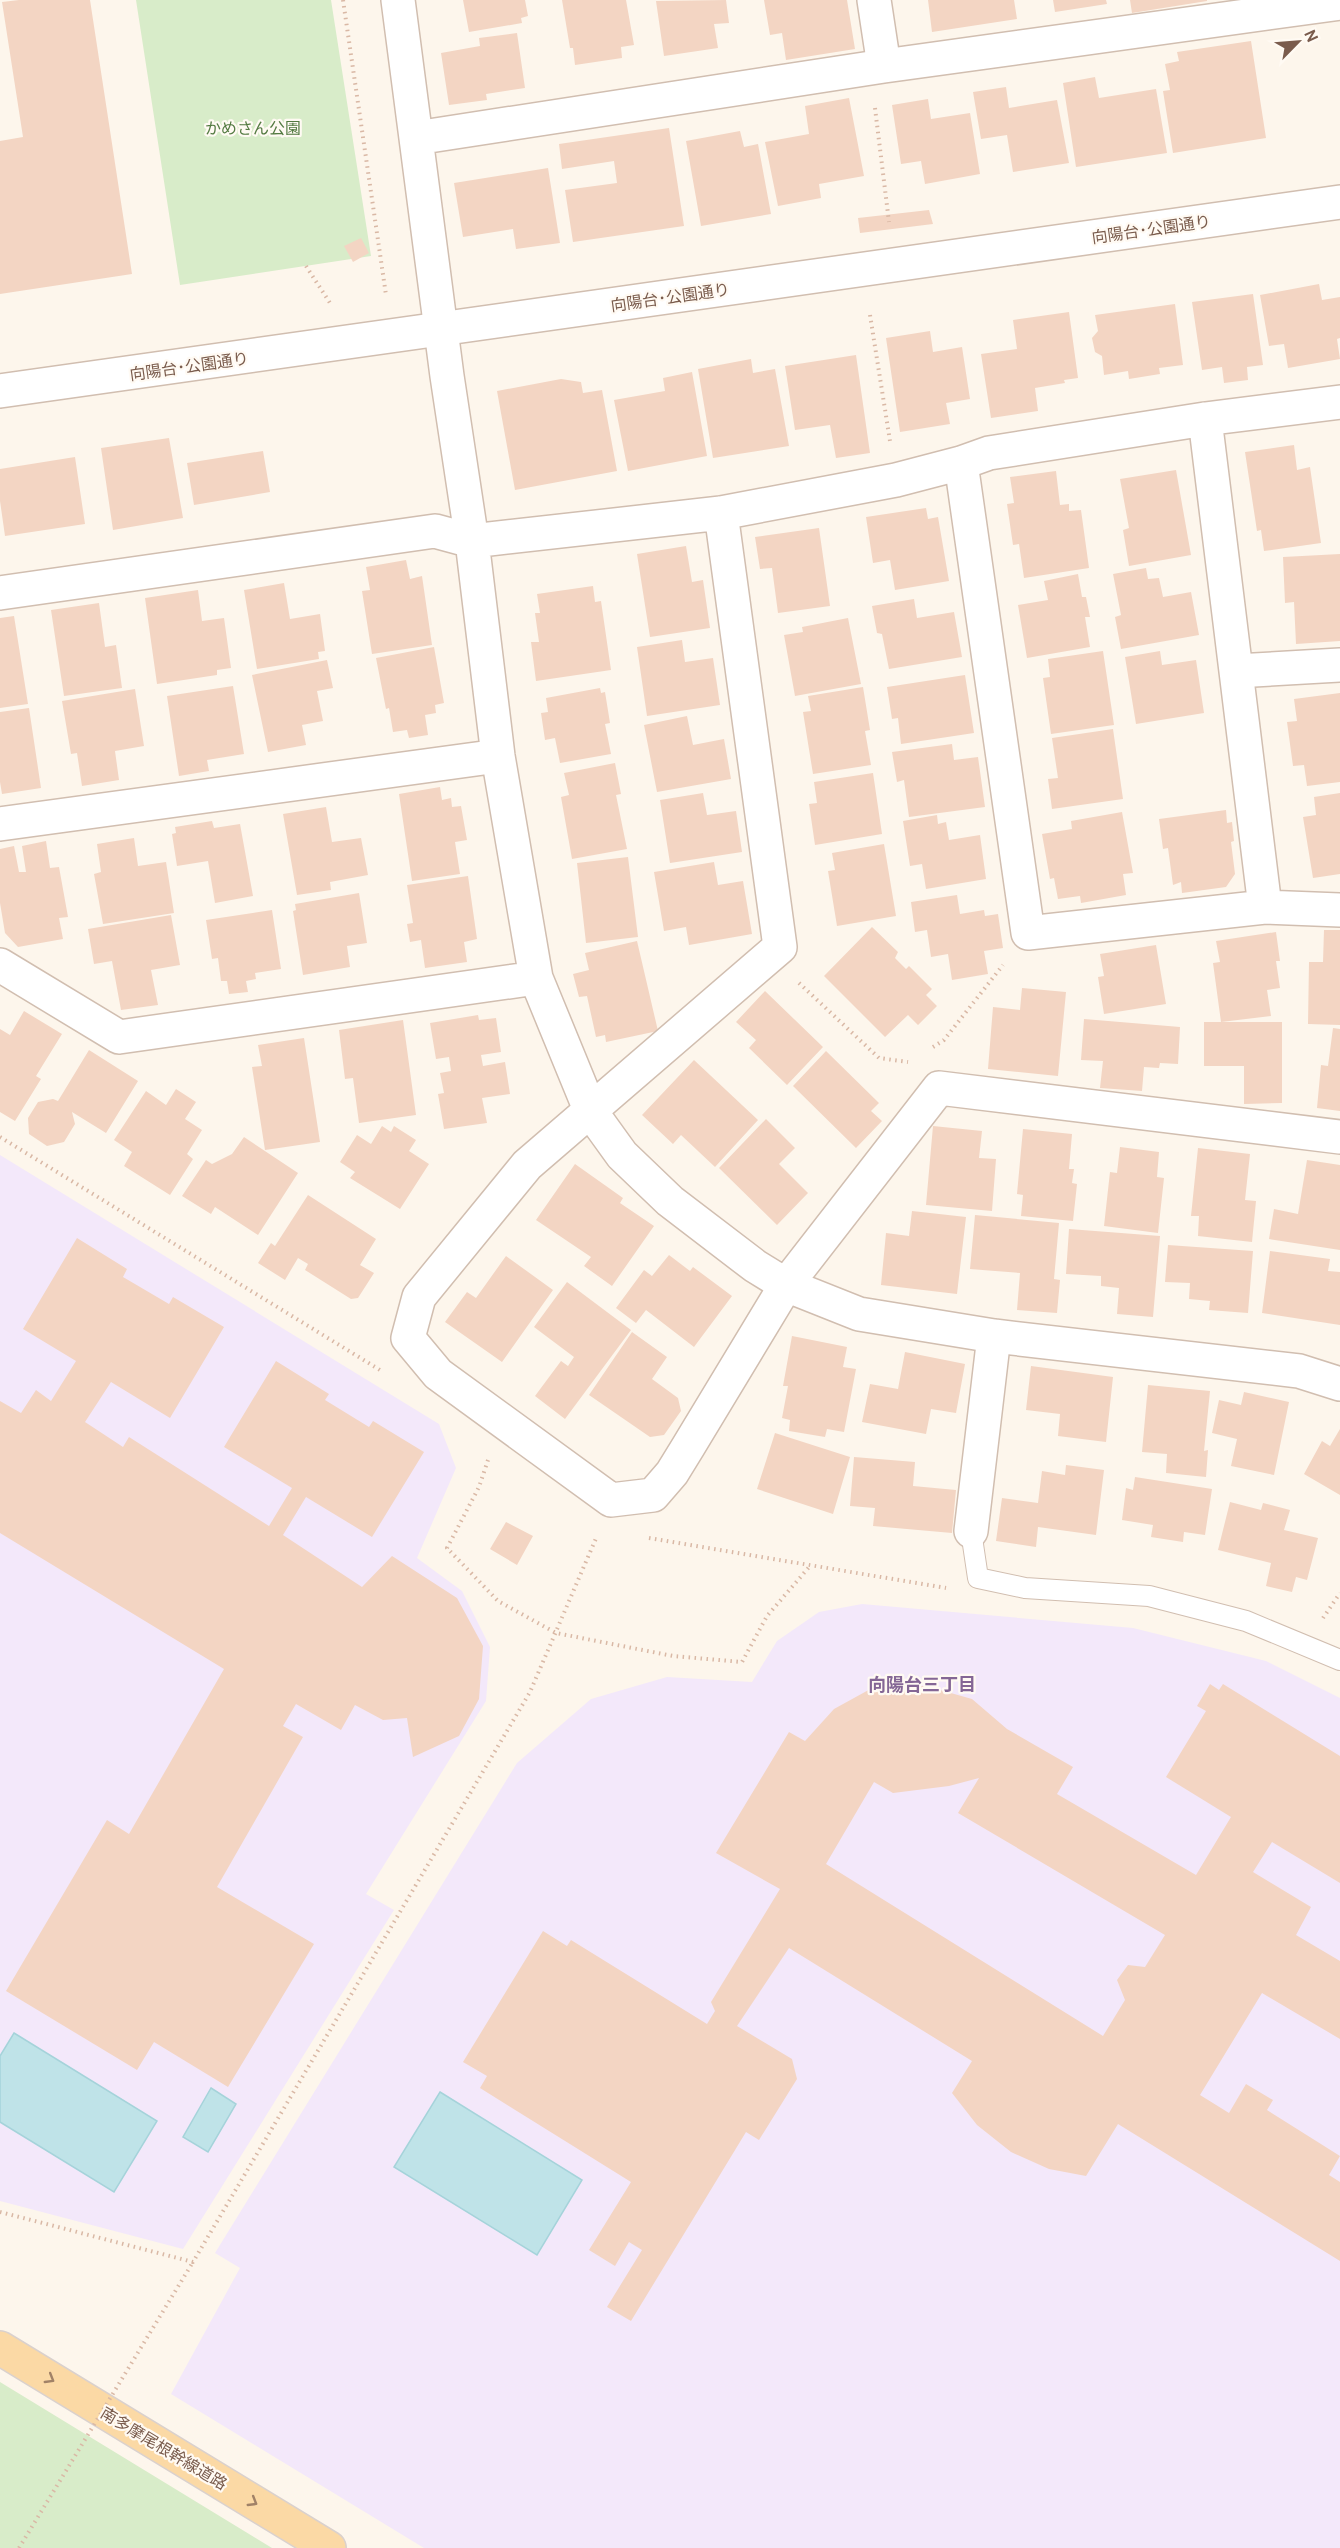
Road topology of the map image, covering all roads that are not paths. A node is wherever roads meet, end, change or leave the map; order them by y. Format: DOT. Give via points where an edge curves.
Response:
graph roads {
  1 [pos="398,0"];
  2 [pos="874,0"];
  3 [pos="1340,3"];
  4 [pos="877,67"];
  5 [pos="416,138"];
  6 [pos="1340,202"];
  7 [pos="441,331"];
  8 [pos="0,392"];
  9 [pos="1340,402"];
  10 [pos="1205,419"];
  11 [pos="961,463"];
  12 [pos="721,513"];
  13 [pos="472,541"];
  14 [pos="0,593"];
  15 [pos="1340,665"];
  16 [pos="1236,671"];
  17 [pos="498,756"];
  18 [pos="0,824"];
  19 [pos="1265,907"];
  20 [pos="1340,910"];
  21 [pos="0,964"];
  22 [pos="536,978"];
  23 [pos="591,1112"];
  24 [pos="1340,1137"];
  25 [pos="786,1285"];
  26 [pos="994,1336"];
  27 [pos="1340,1384"];
  28 [pos="971,1531"];
  29 [pos="1340,1660"];
  30 [pos="0,2348"];
  31 [pos="329,2548"];
  1 -- 5 [label="street"];
  2 -- 4 [label="street"];
  3 -- 4 [label="street"];
  4 -- 5 [label="street"];
  5 -- 7 [label="street"];
  6 -- 7 [label="street, 向陽台･公園通り"];
  7 -- 8 [label="street, 向陽台･公園通り"];
  7 -- 13 [label="street"];
  9 -- 10 [label="street"];
  10 -- 11 [label="street" via="989,453"];
  10 -- 16 [label="street"];
  11 -- 12 [label="street" via="896,480"];
  11 -- 19 [label="street" via="1028,933"];
  12 -- 13 [label="street"];
  12 -- 23 [label="street" via="780,947"];
  13 -- 14 [label="street" via="435,531"];
  13 -- 17 [label="street"];
  15 -- 16 [label="street"];
  16 -- 19 [label="street"];
  17 -- 18 [label="street"];
  17 -- 22 [label="street"];
  19 -- 20 [label="street"];
  21 -- 22 [label="street" via="119,1037"];
  22 -- 23 [label="street"];
  23 -- 25 [label="street" via="622,1155 670,1202"];
  23 -- 25 [label="street" via="527,1165 419,1297 408,1338 438,1374 610,1500 653,1496 672,1473"];
  24 -- 25 [label="street" via="939,1088"];
  25 -- 26 [label="street" via="859,1314"];
  26 -- 27 [label="street" via="1299,1371"];
  26 -- 28 [label="street"];
  28 -- 29 [label="lane" via="978,1578 1025,1588 1149,1596 1246,1621"];
  30 -- 31 [label="main road, 南多摩尾根幹線道路, one-way"];
}
